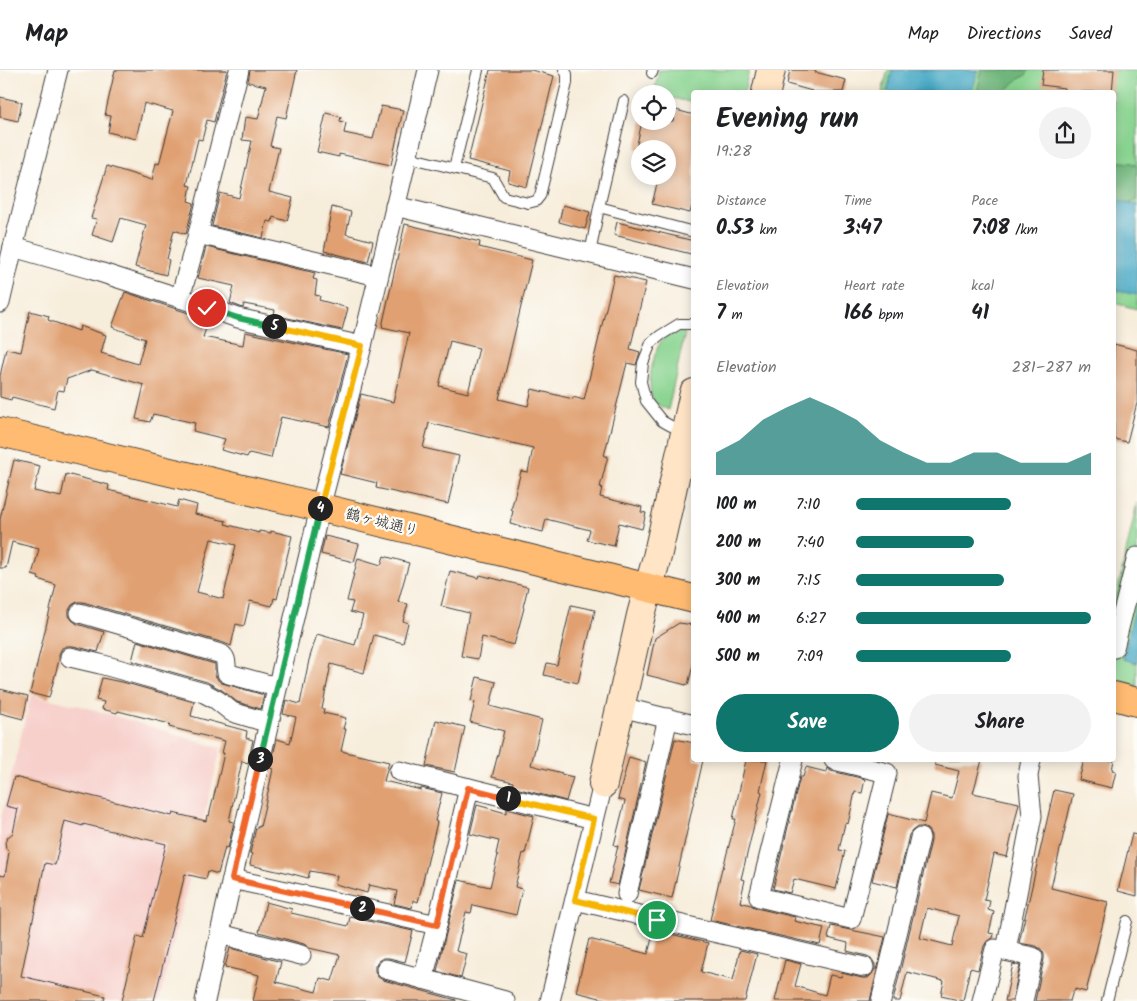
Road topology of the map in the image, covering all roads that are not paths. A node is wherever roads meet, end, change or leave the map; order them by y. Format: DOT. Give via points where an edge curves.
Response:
graph roads {
  1 [pos="58,70"];
  2 [pos="239,70"];
  3 [pos="428,70"];
  4 [pos="478,70"];
  5 [pos="564,70"];
  6 [pos="771,70"];
  7 [pos="766,90"];
  8 [pos="624,101"];
  9 [pos="408,157"];
  10 [pos="454,168"];
  11 [pos="395,206"];
  12 [pos="599,207"];
  13 [pos="691,231"];
  14 [pos="198,234"];
  15 [pos="13,247"];
  16 [pos="590,254"];
  17 [pos="378,276"];
  18 [pos="691,278"];
  19 [pos="180,298"];
  20 [pos="0,303"];
  21 [pos="691,324"];
  22 [pos="362,346"];
  23 [pos="691,405"];
  24 [pos="685,429"];
  25 [pos="0,432"];
  26 [pos="320,508"];
  27 [pos="1137,556"];
  28 [pos="648,588"];
  29 [pos="691,598"];
  30 [pos="80,613"];
  31 [pos="1116,640"];
  32 [pos="70,657"];
  33 [pos="277,687"];
  34 [pos="1116,697"];
  35 [pos="1137,702"];
  36 [pos="621,706"];
  37 [pos="668,718"];
  38 [pos="269,723"];
  39 [pos="691,724"];
  40 [pos="793,762"];
  41 [pos="842,762"];
  42 [pos="1032,762"];
  43 [pos="399,771"];
  44 [pos="603,784"];
  45 [pos="468,788"];
  46 [pos="594,819"];
  47 [pos="920,838"];
  48 [pos="232,879"];
  49 [pos="627,894"];
  50 [pos="575,900"];
  51 [pos="1127,921"];
  52 [pos="437,925"];
  53 [pos="220,934"];
  54 [pos="1006,950"];
  55 [pos="301,955"];
  56 [pos="864,968"];
  57 [pos="386,969"];
  58 [pos="423,979"];
  59 [pos="205,1001"];
  60 [pos="505,1001"];
  61 [pos="550,1001"];
  62 [pos="881,1001"];
  63 [pos="982,1001"];
  64 [pos="1023,1001"];
  65 [pos="1106,1001"];
  1 -- 15 [label="street"];
  2 -- 14 [label="street"];
  3 -- 9 [label="street"];
  4 -- 10 [label="lane"];
  5 -- 10 [label="lane" via="567,83 540,196 536,201 528,203 504,198 493,178"];
  6 -- 7 [label="street"];
  8 -- 12 [label="lane"];
  9 -- 10 [label="lane"];
  9 -- 11 [label="street"];
  11 -- 16 [label="street"];
  11 -- 17 [label="street"];
  12 -- 13 [label="lane"];
  12 -- 16 [label="lane"];
  14 -- 17 [label="street"];
  14 -- 19 [label="street"];
  15 -- 19 [label="street"];
  15 -- 20 [label="street"];
  16 -- 18 [label="street"];
  17 -- 22 [label="street"];
  19 -- 22 [label="street" via="238,318"];
  21 -- 24 [label="lane" via="679,324 651,344 643,363 641,382 646,401 662,420"];
  22 -- 26 [label="street"];
  23 -- 24 [label="street"];
  24 -- 28 [label="street"];
  25 -- 26 [label="highway, 鶴ヶ城通り"];
  26 -- 28 [label="highway, 鶴ヶ城通り"];
  26 -- 33 [label="street"];
  27 -- 31 [label="street"];
  28 -- 29 [label="highway, 鶴ヶ城通り"];
  28 -- 36 [label="street"];
  30 -- 33 [label="street" via="221,654 225,657 229,674"];
  32 -- 38 [label="street" via="204,693 232,712"];
  33 -- 38 [label="street"];
  34 -- 35 [label="highway"];
  36 -- 37 [label="street"];
  36 -- 44 [label="street"];
  37 -- 39 [label="street"];
  37 -- 49 [label="street"];
  38 -- 48 [label="street"];
  40 -- 41 [label="street" via="759,897 851,919 887,773"];
  42 -- 54 [label="street" via="1028,776 1032,816"];
  43 -- 45 [label="street"];
  44 -- 46 [label="street"];
  45 -- 46 [label="street"];
  45 -- 52 [label="street"];
  46 -- 50 [label="street"];
  47 -- 62 [label="street"];
  48 -- 52 [label="street"];
  48 -- 53 [label="street"];
  50 -- 56 [label="street"];
  50 -- 61 [label="street"];
  51 -- 65 [label="lane"];
  52 -- 58 [label="street"];
  53 -- 55 [label="street"];
  53 -- 59 [label="street"];
  54 -- 63 [label="street" via="995,948"];
  54 -- 64 [label="street" via="1033,957"];
  57 -- 58 [label="street"];
  58 -- 60 [label="street"];
}
